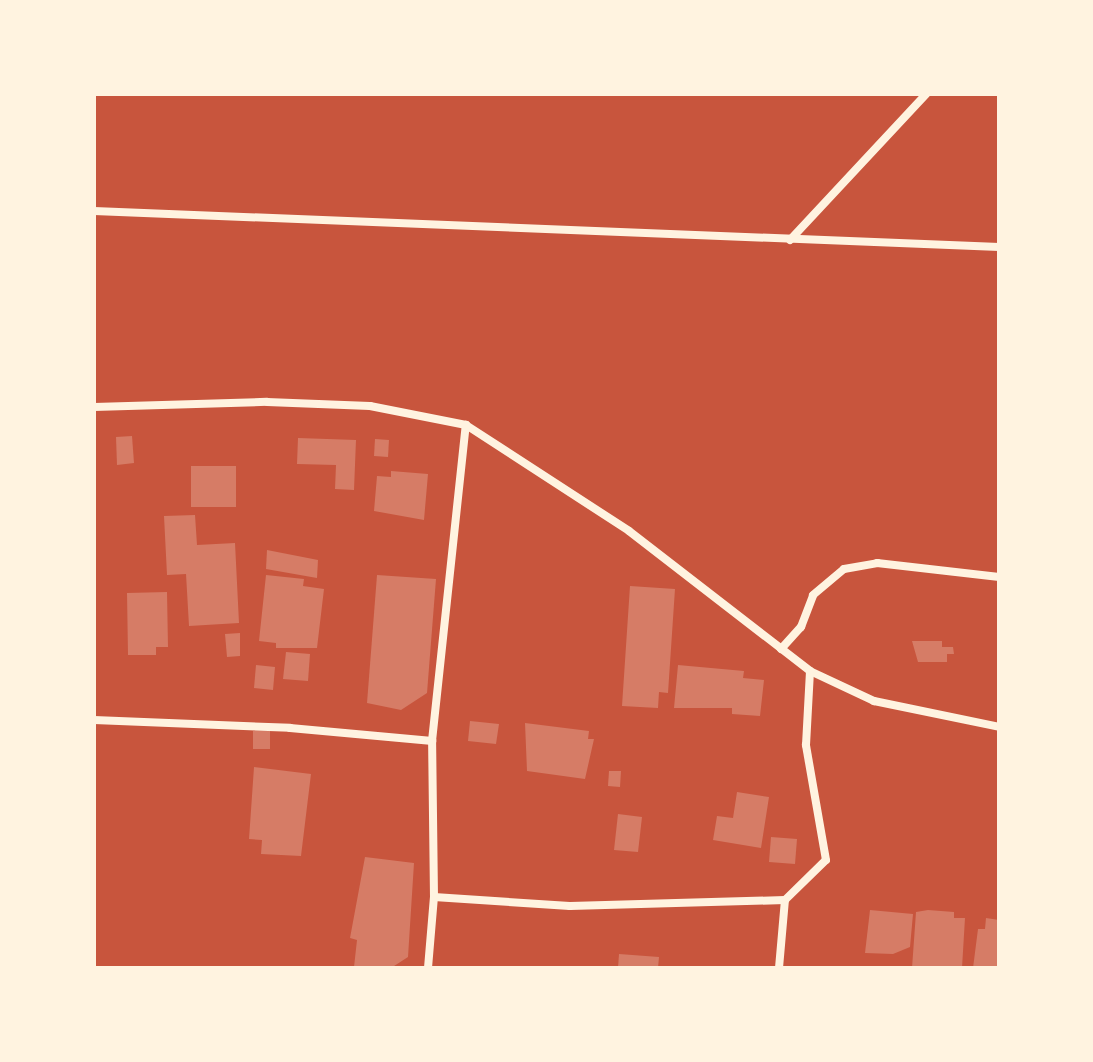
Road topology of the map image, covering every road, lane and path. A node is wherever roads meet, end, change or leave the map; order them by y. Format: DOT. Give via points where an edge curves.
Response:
graph roads {
  1 [pos="926,94"];
  2 [pos="94,211"];
  3 [pos="790,240"];
  4 [pos="999,247"];
  5 [pos="94,407"];
  6 [pos="466,425"];
  7 [pos="999,577"];
  8 [pos="781,649"];
  9 [pos="810,671"];
  10 [pos="94,720"];
  11 [pos="999,727"];
  12 [pos="432,741"];
  13 [pos="434,897"];
  14 [pos="785,900"];
  15 [pos="428,968"];
  16 [pos="779,968"];
  1 -- 3 [label="street"];
  2 -- 3 [label="street"];
  3 -- 4 [label="street"];
  5 -- 6 [label="street" via="267,402 370,406"];
  6 -- 8 [label="street" via="629,531"];
  6 -- 12 [label="street"];
  7 -- 8 [label="street" via="877,563 844,569 813,595 801,627"];
  8 -- 9 [label="street"];
  9 -- 11 [label="street" via="874,701"];
  9 -- 14 [label="street" via="806,745 826,860"];
  10 -- 12 [label="street" via="290,728"];
  12 -- 13 [label="street"];
  13 -- 14 [label="street" via="570,906"];
  13 -- 15 [label="street"];
  14 -- 16 [label="street"];
}
